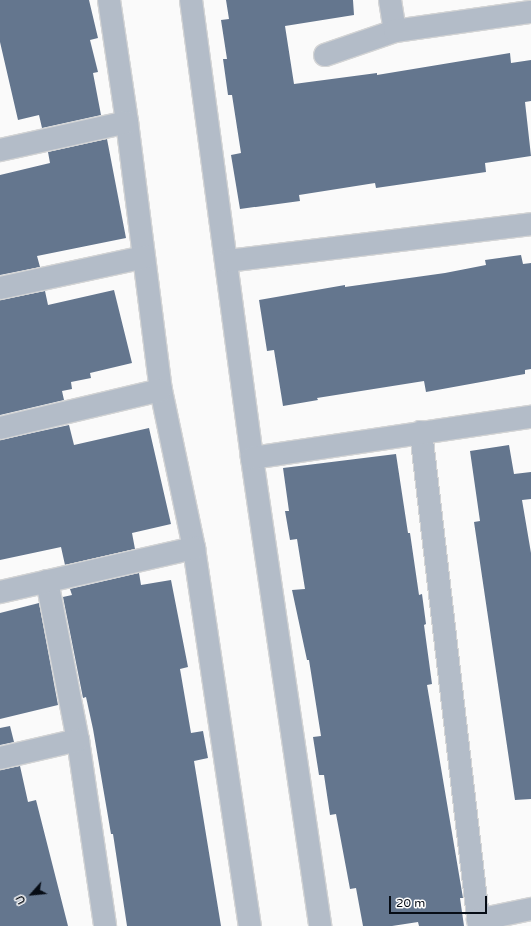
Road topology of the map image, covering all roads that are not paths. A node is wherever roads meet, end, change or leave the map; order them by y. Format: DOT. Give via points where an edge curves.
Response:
graph roads {
  1 [pos="109,0"];
  2 [pos="191,0"];
  3 [pos="390,0"];
  4 [pos="531,12"];
  5 [pos="395,31"];
  6 [pos="325,55"];
  7 [pos="127,122"];
  8 [pos="0,150"];
  9 [pos="531,224"];
  10 [pos="144,257"];
  11 [pos="227,261"];
  12 [pos="0,288"];
  13 [pos="161,390"];
  14 [pos="531,417"];
  15 [pos="0,428"];
  16 [pos="421,432"];
  17 [pos="252,458"];
  18 [pos="194,548"];
  19 [pos="47,581"];
  20 [pos="0,592"];
  21 [pos="78,740"];
  22 [pos="0,758"];
  23 [pos="531,909"];
  24 [pos="479,923"];
  25 [pos="105,926"];
  26 [pos="250,926"];
  27 [pos="320,926"];
  1 -- 7 [label="street"];
  2 -- 11 [label="street"];
  3 -- 5 [label="street"];
  4 -- 5 [label="street"];
  5 -- 6 [label="street"];
  7 -- 8 [label="street"];
  7 -- 10 [label="street"];
  9 -- 11 [label="street"];
  10 -- 12 [label="street"];
  10 -- 13 [label="street"];
  11 -- 17 [label="street"];
  13 -- 15 [label="street"];
  13 -- 18 [label="street"];
  14 -- 16 [label="street"];
  16 -- 17 [label="street"];
  16 -- 24 [label="street"];
  17 -- 27 [label="street"];
  18 -- 19 [label="street"];
  18 -- 26 [label="street"];
  19 -- 20 [label="street"];
  19 -- 21 [label="street"];
  21 -- 22 [label="street"];
  21 -- 25 [label="street"];
  23 -- 24 [label="street"];
}
